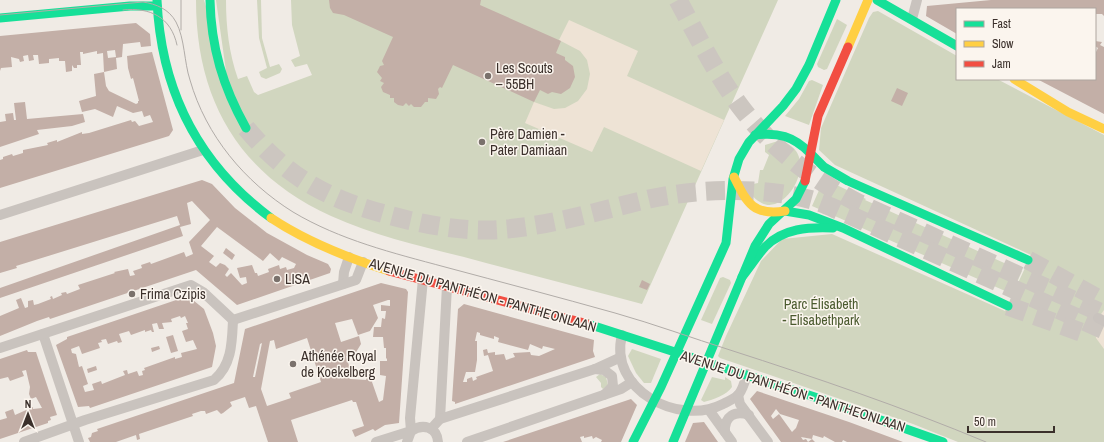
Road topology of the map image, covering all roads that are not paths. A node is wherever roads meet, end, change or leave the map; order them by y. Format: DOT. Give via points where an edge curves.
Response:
graph roads {
  1 [pos="210,0"];
  2 [pos="836,0"];
  3 [pos="868,0"];
  4 [pos="877,0"];
  5 [pos="916,0"];
  6 [pos="157,3"];
  7 [pos="0,18"];
  8 [pos="912,19"];
  9 [pos="956,45"];
  10 [pos="1016,80"];
  11 [pos="246,128"];
  12 [pos="1104,129"];
  13 [pos="755,135"];
  14 [pos="203,150"];
  15 [pos="810,153"];
  16 [pos="734,177"];
  17 [pos="785,211"];
  18 [pos="0,215"];
  19 [pos="853,232"];
  20 [pos="349,257"];
  21 [pos="1028,260"];
  22 [pos="363,262"];
  23 [pos="742,277"];
  24 [pos="423,279"];
  25 [pos="343,284"];
  26 [pos="447,286"];
  27 [pos="1008,306"];
  28 [pos="233,320"];
  29 [pos="42,334"];
  30 [pos="622,335"];
  31 [pos="0,348"];
  32 [pos="677,352"];
  33 [pos="619,358"];
  34 [pos="706,362"];
  35 [pos="595,369"];
  36 [pos="747,374"];
  37 [pos="632,382"];
  38 [pos="604,395"];
  39 [pos="738,395"];
  40 [pos="652,400"];
  41 [pos="709,410"];
  42 [pos="686,411"];
  43 [pos="749,415"];
  44 [pos="440,419"];
  45 [pos="73,425"];
  46 [pos="431,429"];
  47 [pos="411,431"];
  48 [pos="725,432"];
  49 [pos="24,442"];
  50 [pos="79,442"];
  51 [pos="376,442"];
  52 [pos="407,442"];
  53 [pos="438,442"];
  54 [pos="467,442"];
  55 [pos="633,442"];
  56 [pos="673,442"];
  57 [pos="732,442"];
  58 [pos="768,442"];
  59 [pos="943,442"];
  1 -- 11 [label="main road" via="215,58 228,94"];
  2 -- 13 [label="main road" via="796,90"];
  3 -- 15 [label="main road" via="818,116"];
  4 -- 8 [label="main road"];
  5 -- 8 [label="street"];
  6 -- 7 [label="main road"];
  6 -- 14 [label="main road, AVENUE DU PANTHÉON - PANTHEONLAAN" via="163,52 171,87 182,117"];
  8 -- 9 [label="main road"];
  10 -- 12 [label="main road" via="1068,112"];
  13 -- 15 [label="main road" via="777,133 791,137"];
  13 -- 16 [label="main road" via="739,159"];
  14 -- 18 [label="street"];
  14 -- 20 [label="main road, AVENUE DU PANTHÉON - PANTHEONLAAN" via="238,190 272,218 324,247"];
  15 -- 17 [label="main road" via="804,184 796,199"];
  15 -- 21 [label="main road" via="824,167 848,181"];
  16 -- 17 [label="main road" via="745,200 754,208 765,213"];
  16 -- 32 [label="main road" via="726,243"];
  17 -- 19 [label="main road" via="803,213"];
  17 -- 23 [label="main road" via="761,234"];
  19 -- 23 [label="main road" via="809,228 786,233 769,244"];
  19 -- 27 [label="main road"];
  20 -- 22 [label="main road, AVENUE DU PANTHÉON - PANTHEONLAAN"];
  20 -- 25 [label="street"];
  22 -- 24 [label="main road, AVENUE DU PANTHÉON - PANTHEONLAAN"];
  22 -- 25 [label="street" via="356,280"];
  23 -- 34 [label="main road"];
  24 -- 26 [label="main road, AVENUE DU PANTHÉON - PANTHEONLAAN"];
  24 -- 47 [label="street" via="410,418"];
  25 -- 28 [label="street"];
  26 -- 30 [label="main road, AVENUE DU PANTHÉON - PANTHEONLAAN"];
  26 -- 44 [label="street"];
  28 -- 29 [label="street" via="203,292 191,285"];
  28 -- 45 [label="street" via="227,365 222,374 214,380"];
  29 -- 31 [label="street"];
  29 -- 45 [label="street"];
  30 -- 32 [label="main road, AVENUE DU PANTHÉON - PANTHEONLAAN"];
  30 -- 33 [label="street" via="618,348"];
  32 -- 34 [label="main road, AVENUE DU PANTHÉON - PANTHEONLAAN"];
  32 -- 40 [label="main road" via="662,387"];
  33 -- 35 [label="street"];
  33 -- 37 [label="street"];
  34 -- 36 [label="main road, AVENUE DU PANTHÉON - PANTHEONLAAN"];
  34 -- 42 [label="main road"];
  35 -- 38 [label="street" via="604,370 612,376 613,386"];
  35 -- 44 [label="street"];
  36 -- 39 [label="street"];
  36 -- 59 [label="main road, AVENUE DU PANTHÉON - PANTHEONLAAN" via="859,410"];
  37 -- 38 [label="street"];
  37 -- 40 [label="street"];
  38 -- 54 [label="street"];
  39 -- 41 [label="street"];
  39 -- 43 [label="street" via="740,404"];
  40 -- 42 [label="street"];
  40 -- 55 [label="main road"];
  41 -- 42 [label="street"];
  41 -- 48 [label="street"];
  42 -- 56 [label="main road"];
  43 -- 48 [label="street" via="741,412 733,414 724,425"];
  43 -- 58 [label="street"];
  44 -- 46 [label="street"];
  45 -- 49 [label="street"];
  45 -- 50 [label="street"];
  46 -- 47 [label="street" via="421,426"];
  46 -- 53 [label="street" via="437,435"];
  47 -- 51 [label="street"];
  47 -- 52 [label="street"];
  48 -- 57 [label="street"];
}
